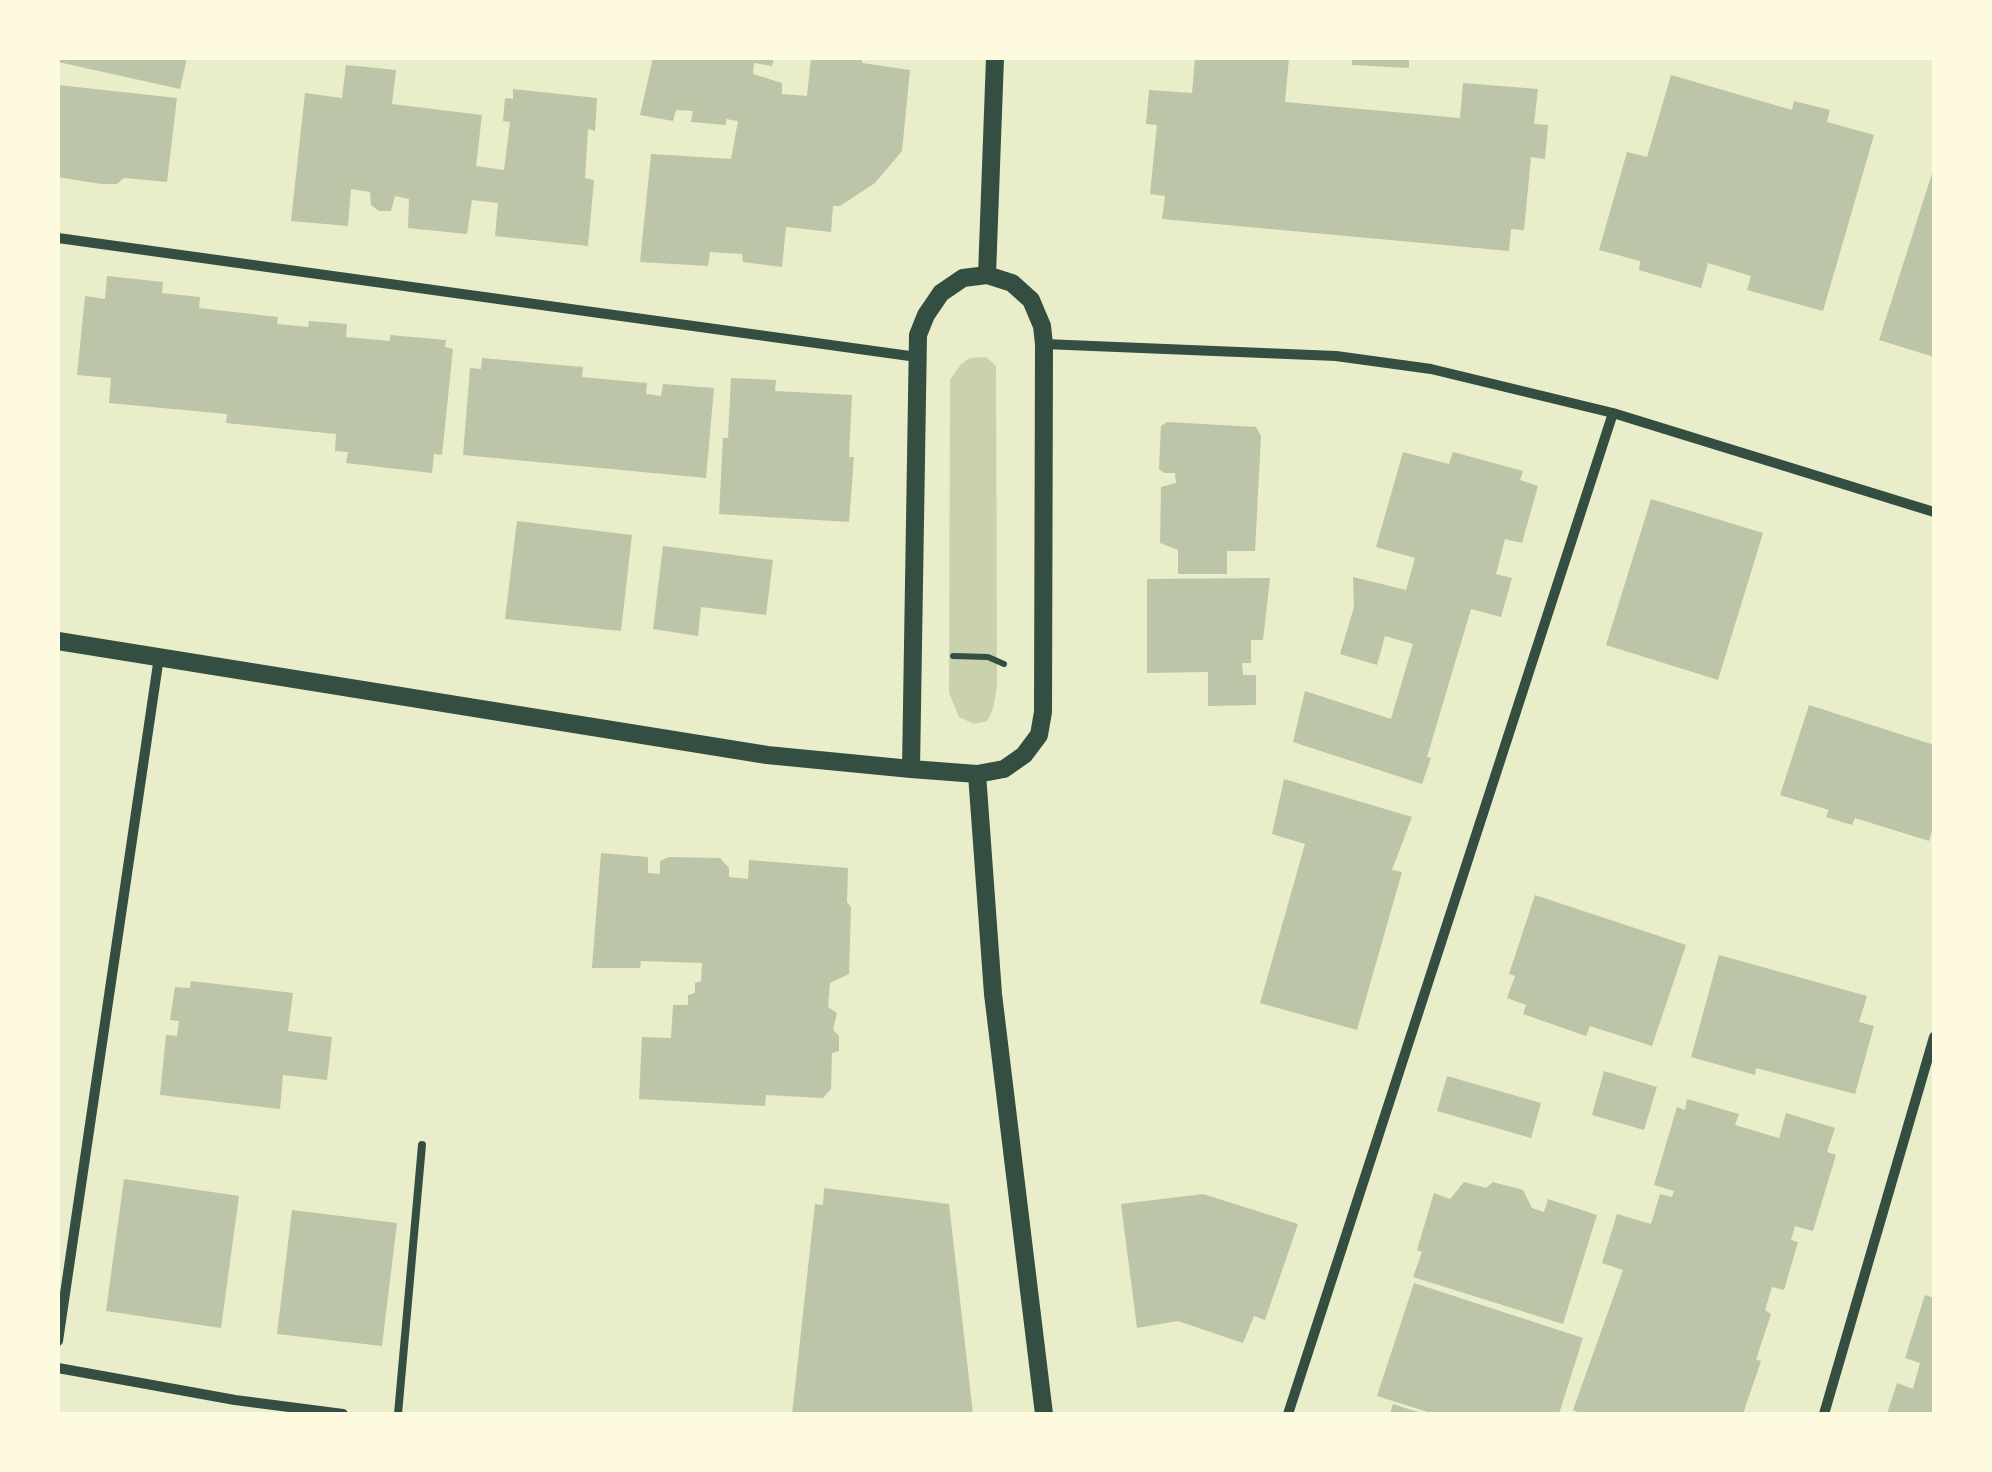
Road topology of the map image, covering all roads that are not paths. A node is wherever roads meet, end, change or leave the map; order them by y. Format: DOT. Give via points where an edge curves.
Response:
graph roads {
  1 [pos="994,58"];
  2 [pos="58,238"];
  3 [pos="988,275"];
  4 [pos="1044,344"];
  5 [pos="917,357"];
  6 [pos="1612,414"];
  7 [pos="1934,512"];
  8 [pos="58,641"];
  9 [pos="159,657"];
  10 [pos="911,769"];
  11 [pos="977,774"];
  12 [pos="1934,1037"];
  13 [pos="422,1145"];
  14 [pos="58,1341"];
  15 [pos="58,1368"];
  16 [pos="343,1414"];
  17 [pos="398,1414"];
  18 [pos="1044,1414"];
  19 [pos="1288,1414"];
  20 [pos="1824,1414"];
  1 -- 3 [label="street"];
  2 -- 5 [label="street"];
  3 -- 4 [label="street" via="1012,282 1031,300"];
  3 -- 5 [label="street" via="963,278 941,293 918,335"];
  4 -- 6 [label="street" via="1336,356 1431,369"];
  4 -- 11 [label="street" via="1039,734 1004,769"];
  5 -- 10 [label="street"];
  6 -- 7 [label="street"];
  6 -- 19 [label="street"];
  8 -- 9 [label="street"];
  9 -- 10 [label="street" via="767,755"];
  9 -- 14 [label="street"];
  10 -- 11 [label="street"];
  11 -- 18 [label="street" via="993,994"];
  12 -- 20 [label="street"];
  13 -- 17 [label="lane"];
  15 -- 16 [label="street"];
}
